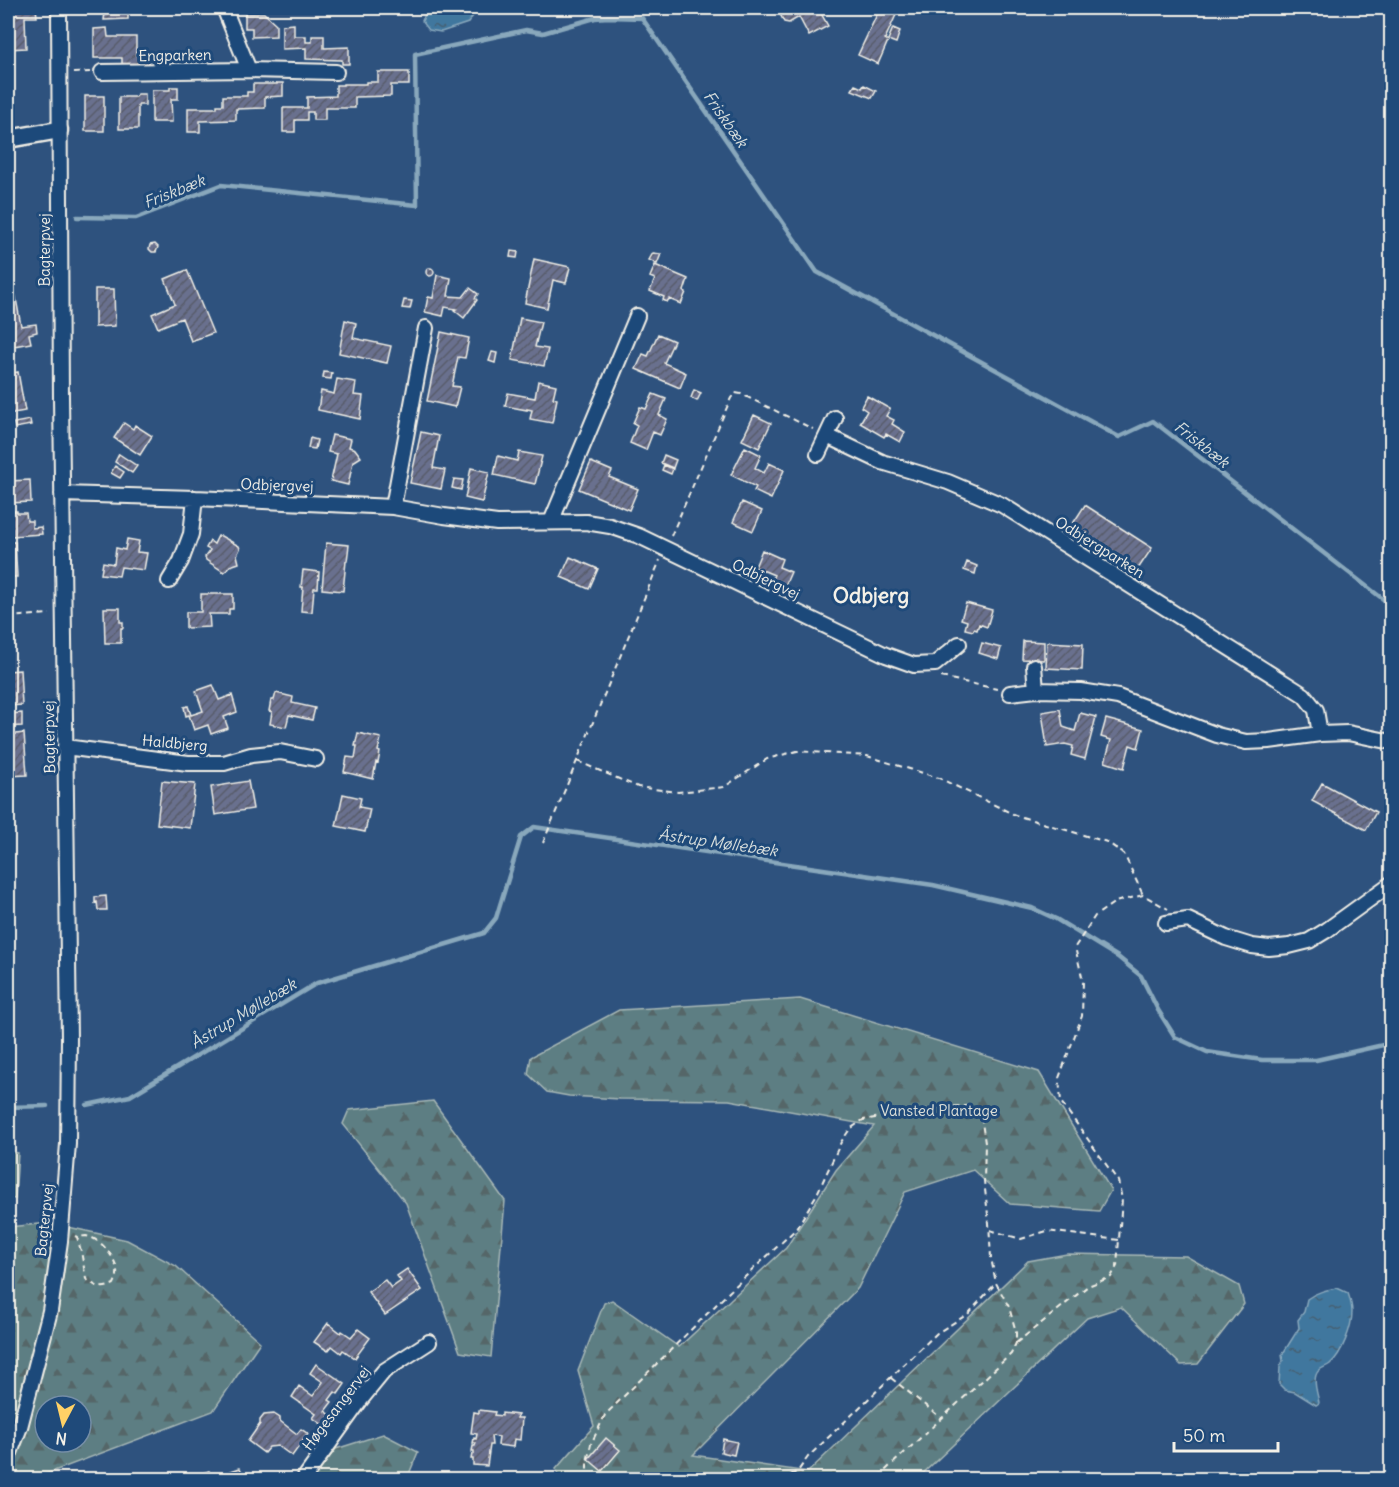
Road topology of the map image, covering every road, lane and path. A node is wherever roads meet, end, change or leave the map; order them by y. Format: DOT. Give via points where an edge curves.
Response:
graph roads {
  1 [pos="59,8"];
  2 [pos="224,8"];
  3 [pos="249,70"];
  4 [pos="102,72"];
  5 [pos="336,72"];
  6 [pos="59,73"];
  7 [pos="59,130"];
  8 [pos="8,139"];
  9 [pos="637,316"];
  10 [pos="426,328"];
  11 [pos="835,418"];
  12 [pos="826,436"];
  13 [pos="818,454"];
  14 [pos="62,494"];
  15 [pos="195,498"];
  16 [pos="393,507"];
  17 [pos="551,522"];
  18 [pos="665,548"];
  19 [pos="169,581"];
  20 [pos="64,614"];
  21 [pos="8,617"];
  22 [pos="959,644"];
  23 [pos="1034,666"];
  24 [pos="938,677"];
  25 [pos="1036,690"];
  26 [pos="1010,693"];
  27 [pos="1320,734"];
  28 [pos="1392,742"];
  29 [pos="65,747"];
  30 [pos="316,759"];
  31 [pos="577,761"];
  32 [pos="543,843"];
  33 [pos="1392,883"];
  34 [pos="1143,895"];
  35 [pos="1188,920"];
  36 [pos="1166,923"];
  37 [pos="990,1230"];
  38 [pos="61,1231"];
  39 [pos="76,1237"];
  40 [pos="1119,1240"];
  41 [pos="996,1283"];
  42 [pos="429,1342"];
  43 [pos="1016,1343"];
  44 [pos="891,1378"];
  45 [pos="941,1418"];
  46 [pos="8,1458"];
  47 [pos="303,1479"];
  48 [pos="586,1479"];
  49 [pos="780,1479"];
  50 [pos="875,1479"];
  1 -- 6 [label="street, Bagterpvej"];
  2 -- 3 [label="street"];
  3 -- 4 [label="street, Engparken"];
  3 -- 5 [label="street, Engparken"];
  4 -- 6 [label="path"];
  6 -- 7 [label="street, Bagterpvej"];
  7 -- 8 [label="street"];
  7 -- 14 [label="street, Bagterpvej"];
  9 -- 17 [label="street"];
  10 -- 16 [label="street"];
  11 -- 12 [label="street"];
  12 -- 13 [label="street"];
  12 -- 18 [label="path" via="735,393"];
  12 -- 27 [label="street, Odbjergparken" via="882,462 948,482 1002,505 1304,695 1316,710"];
  14 -- 15 [label="street, Odbjergvej"];
  14 -- 20 [label="street, Bagterpvej"];
  15 -- 16 [label="street, Odbjergvej"];
  15 -- 19 [label="street" via="191,534"];
  16 -- 17 [label="street, Odbjergvej" via="497,523"];
  17 -- 18 [label="street, Odbjergvej" via="610,526"];
  18 -- 22 [label="street, Odbjergvej" via="914,665 935,664"];
  18 -- 31 [label="path"];
  20 -- 21 [label="path"];
  20 -- 29 [label="street, Bagterpvej"];
  23 -- 25 [label="street"];
  24 -- 26 [label="path"];
  25 -- 26 [label="street"];
  25 -- 27 [label="street" via="1081,690 1118,697 1217,735 1246,742"];
  27 -- 28 [label="street" via="1348,733"];
  29 -- 30 [label="street, Haldbjerg" via="188,763 224,763 280,752"];
  29 -- 38 [label="street, Bagterpvej" via="69,1039 68,1144"];
  31 -- 32 [label="path"];
  31 -- 34 [label="path" via="638,787 678,792 724,787 767,759 797,751 867,756 939,778 1015,815 1107,842 1124,854"];
  33 -- 35 [label="street" via="1327,930 1309,941 1289,946 1252,945"];
  34 -- 35 [label="path"];
  34 -- 40 [label="path" via="1115,902 1095,915 1075,947 1083,981 1082,1016 1059,1078 1061,1102 1118,1181 1122,1199"];
  35 -- 36 [label="street"];
  37 -- 40 [label="path" via="1021,1239 1047,1230"];
  37 -- 41 [label="path"];
  37 -- 48 [label="path" via="981,1115 967,1106 943,1107 864,1120 841,1142 796,1229 605,1415 591,1444"];
  38 -- 39 [label="path"];
  38 -- 46 [label="street, Bagterpvej" via="50,1311 20,1427"];
  39 -- 39 [label="path" via="86,1279 105,1288 114,1284 118,1274 109,1251 87,1236"];
  40 -- 43 [label="path" via="1117,1266 1111,1277 1088,1286"];
  41 -- 43 [label="path" via="1009,1308"];
  41 -- 44 [label="path" via="968,1314 937,1333"];
  42 -- 47 [label="street, Høgesangervej" via="384,1371"];
  43 -- 45 [label="path" via="1011,1354"];
  44 -- 45 [label="path"];
  44 -- 49 [label="path" via="798,1471"];
  45 -- 50 [label="path"];
}
